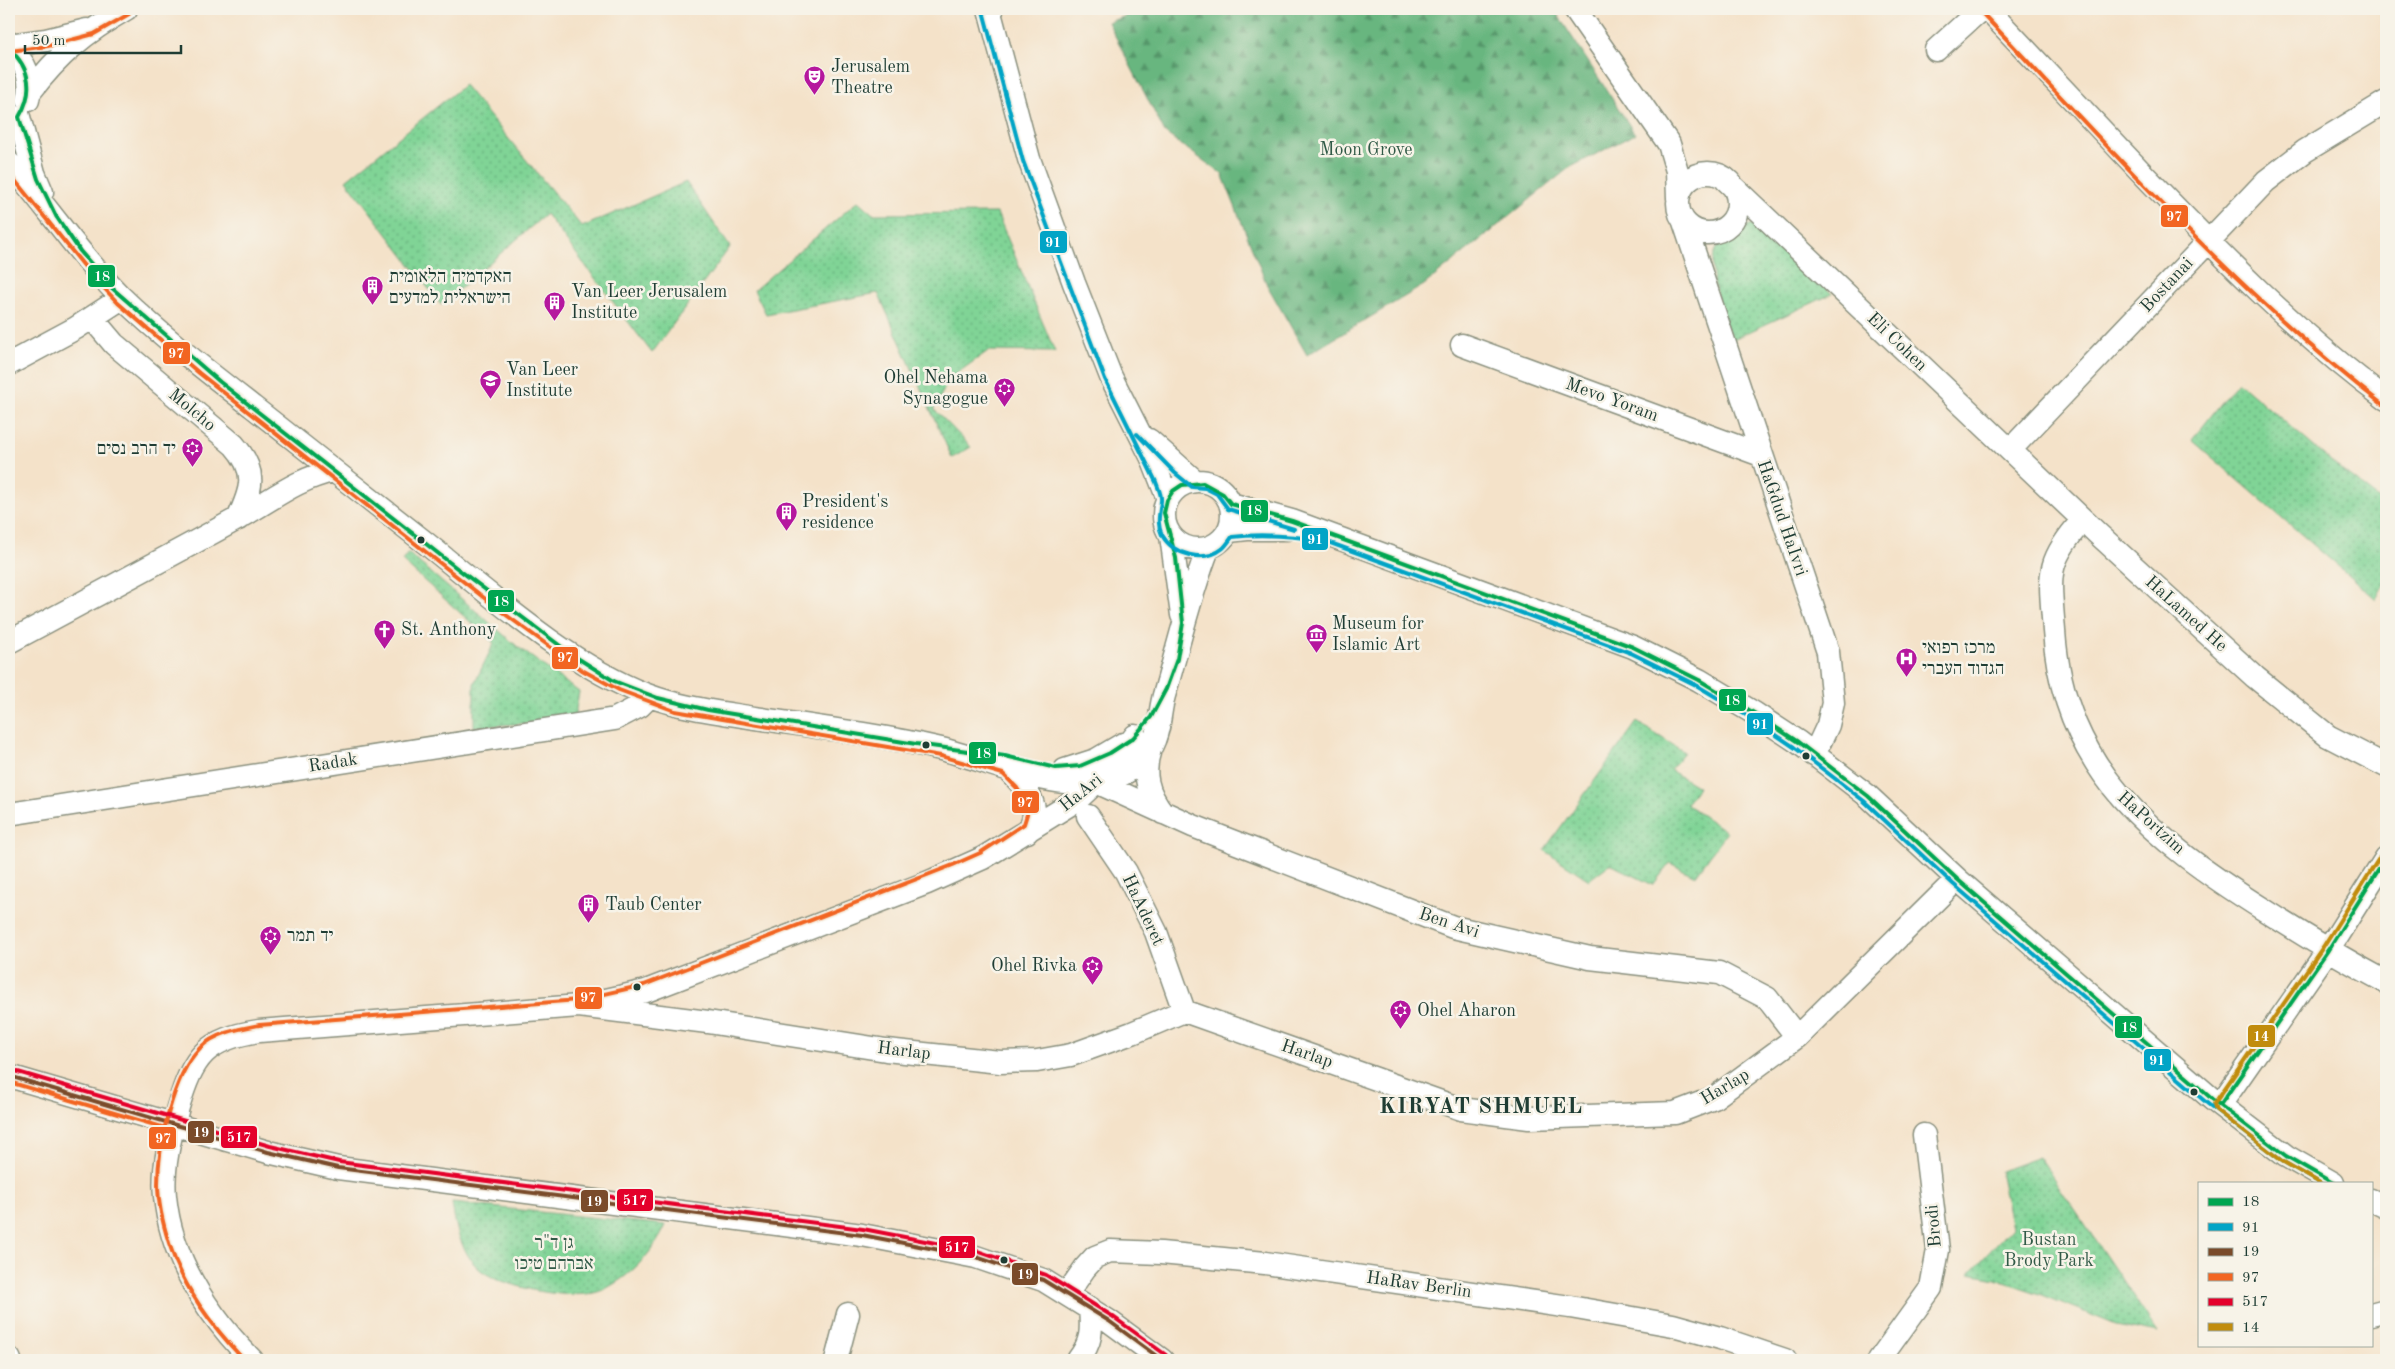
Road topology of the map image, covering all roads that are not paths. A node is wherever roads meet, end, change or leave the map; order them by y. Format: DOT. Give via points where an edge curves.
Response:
graph roads {
  1 [pos="126,9"];
  2 [pos="989,9"];
  3 [pos="1575,9"];
  4 [pos="1981,9"];
  5 [pos="1987,9"];
  6 [pos="92,28"];
  7 [pos="9,47"];
  8 [pos="1936,50"];
  9 [pos="30,92"];
  10 [pos="2386,102"];
  11 [pos="14,121"];
  12 [pos="1669,144"];
  13 [pos="9,163"];
  14 [pos="1721,177"];
  15 [pos="1678,198"];
  16 [pos="57,220"];
  17 [pos="1684,222"];
  18 [pos="1729,223"];
  19 [pos="1784,233"];
  20 [pos="2207,242"];
  21 [pos="1705,282"];
  22 [pos="122,298"];
  23 [pos="92,318"];
  24 [pos="1462,345"];
  25 [pos="9,364"];
  26 [pos="2386,399"];
  27 [pos="1137,426"];
  28 [pos="2010,450"];
  29 [pos="1761,455"];
  30 [pos="334,471"];
  31 [pos="1195,481"];
  32 [pos="1168,499"];
  33 [pos="1231,504"];
  34 [pos="238,519"];
  35 [pos="2083,520"];
  36 [pos="1229,531"];
  37 [pos="1327,535"];
  38 [pos="1171,536"];
  39 [pos="1208,549"];
  40 [pos="1183,628"];
  41 [pos="9,642"];
  42 [pos="650,696"];
  43 [pos="1143,742"];
  44 [pos="942,750"];
  45 [pos="1814,754"];
  46 [pos="2382,763"];
  47 [pos="1006,768"];
  48 [pos="1065,770"];
  49 [pos="1097,782"];
  50 [pos="1162,813"];
  51 [pos="9,814"];
  52 [pos="1088,816"];
  53 [pos="1027,832"];
  54 [pos="2386,858"];
  55 [pos="1957,879"];
  56 [pos="2328,950"];
  57 [pos="671,982"];
  58 [pos="2386,982"];
  59 [pos="579,1006"];
  60 [pos="1184,1011"];
  61 [pos="670,1017"];
  62 [pos="1798,1038"];
  63 [pos="9,1076"];
  64 [pos="2220,1105"];
  65 [pos="174,1124"];
  66 [pos="1924,1135"];
  67 [pos="2331,1182"];
  68 [pos="2372,1200"];
  69 [pos="2386,1207"];
  70 [pos="1067,1294"];
  71 [pos="1090,1308"];
  72 [pos="2386,1310"];
  73 [pos="848,1314"];
  74 [pos="2372,1314"];
  75 [pos="1129,1335"];
  76 [pos="1083,1353"];
  77 [pos="252,1360"];
  78 [pos="836,1360"];
  79 [pos="1162,1360"];
  80 [pos="1785,1360"];
  81 [pos="1879,1360"];
  1 -- 6 [label="street"];
  2 -- 27 [label="street" via="1029,159 1111,377"];
  3 -- 12 [label="street"];
  4 -- 8 [label="street"];
  5 -- 20 [label="street"];
  6 -- 7 [label="street"];
  6 -- 9 [label="street" via="56,61"];
  7 -- 9 [label="street" via="24,64"];
  9 -- 11 [label="street" via="27,105"];
  10 -- 20 [label="street, Bostanai" via="2305,150 2266,181"];
  11 -- 16 [label="street" via="34,174"];
  12 -- 14 [label="street"];
  12 -- 15 [label="street" via="1677,170"];
  13 -- 16 [label="street"];
  14 -- 15 [label="street" via="1705,173 1688,180"];
  14 -- 18 [label="street" via="1737,195 1738,206"];
  14 -- 19 [label="street, Eli Cohen"];
  15 -- 17 [label="street" via="1679,213"];
  16 -- 22 [label="street"];
  17 -- 18 [label="street" via="1692,230 1702,233 1713,233"];
  17 -- 21 [label="street, HaGdud HaIvri"];
  18 -- 19 [label="street, Eli Cohen" via="1767,223"];
  18 -- 21 [label="street, HaGdud HaIvri" via="1710,245"];
  19 -- 28 [label="street, Eli Cohen"];
  20 -- 26 [label="street" via="2273,305"];
  20 -- 28 [label="street, Bostanai"];
  21 -- 29 [label="street, HaGdud HaIvri"];
  22 -- 23 [label="street"];
  22 -- 30 [label="street" via="203,368"];
  23 -- 25 [label="street"];
  23 -- 34 [label="street, Molcho" via="114,344 242,454 251,477"];
  24 -- 29 [label="street, Mevo Yoram"];
  27 -- 31 [label="street"];
  27 -- 32 [label="street"];
  28 -- 35 [label="street, HaLamed He"];
  29 -- 45 [label="street, HaGdud HaIvri" via="1828,652 1833,703 1828,725"];
  30 -- 34 [label="street" via="306,478"];
  30 -- 42 [label="street" via="506,607 578,659 621,684"];
  31 -- 32 [label="street" via="1180,486"];
  31 -- 33 [label="street" via="1217,486"];
  32 -- 38 [label="street" via="1164,515"];
  33 -- 36 [label="street" via="1233,515"];
  33 -- 37 [label="street" via="1292,521"];
  34 -- 41 [label="street"];
  35 -- 46 [label="street, HaLamed He" via="2255,677 2328,736"];
  35 -- 56 [label="street, HaPortzim" via="2055,556 2051,590 2060,682 2067,706 2098,768 2136,815 2184,854 2231,889"];
  36 -- 37 [label="street" via="1270,528"];
  36 -- 39 [label="street"];
  37 -- 45 [label="street" via="1633,647 1699,680"];
  38 -- 39 [label="street" via="1190,549"];
  38 -- 40 [label="street"];
  39 -- 40 [label="street, HaAri"];
  40 -- 43 [label="street, HaAri" via="1174,665"];
  42 -- 44 [label="street" via="706,710"];
  42 -- 51 [label="street, Radak" via="640,706 615,719"];
  43 -- 48 [label="street"];
  43 -- 49 [label="street, HaAri"];
  43 -- 50 [label="street" via="1146,781 1151,797"];
  44 -- 47 [label="street"];
  44 -- 48 [label="street, Ben Avi" via="994,754"];
  45 -- 55 [label="street" via="1868,796"];
  47 -- 49 [label="street" via="1047,779"];
  47 -- 53 [label="street" via="1022,784 1033,804 1033,819"];
  48 -- 49 [label="street, Ben Avi"];
  49 -- 50 [label="street, Ben Avi"];
  49 -- 53 [label="street, HaAri" via="1077,800"];
  50 -- 62 [label="street, Ben Avi" via="1452,927 1590,958 1719,973 1767,998"];
  52 -- 60 [label="street, HaAderet" via="1126,872 1156,932"];
  53 -- 57 [label="street, HaAri" via="955,871"];
  54 -- 56 [label="street"];
  55 -- 62 [label="street, Harlap"];
  55 -- 64 [label="street"];
  56 -- 58 [label="street, HaPortzim"];
  56 -- 64 [label="street"];
  57 -- 59 [label="street, HaAri" via="618,999"];
  57 -- 61 [label="street" via="667,995"];
  59 -- 61 [label="street, Harlap"];
  59 -- 65 [label="street, HaAri" via="230,1036 209,1047 199,1059 184,1086"];
  60 -- 61 [label="street, Harlap" via="1071,1055 1037,1061 1000,1062 886,1050"];
  60 -- 62 [label="street, Harlap" via="1461,1109 1529,1118 1675,1113 1714,1098"];
  63 -- 65 [label="street"];
  64 -- 67 [label="street" via="2286,1156"];
  65 -- 70 [label="street" via="268,1152 338,1168 689,1211 901,1242 976,1257 1043,1280"];
  65 -- 77 [label="street, HaAri" via="165,1171 165,1195 178,1249 191,1280 224,1331"];
  66 -- 81 [label="street, Brodi" via="1938,1250 1931,1288"];
  68 -- 69 [label="street"];
  70 -- 71 [label="street"];
  70 -- 80 [label="street, HaRav Berlin" via="1095,1257 1110,1252 1161,1253 1274,1264 1577,1308 1673,1325"];
  71 -- 75 [label="street"];
  71 -- 76 [label="street" via="1091,1332"];
  72 -- 74 [label="street"];
  73 -- 78 [label="street"];
  75 -- 76 [label="street" via="1103,1338"];
  75 -- 79 [label="street"];
}
